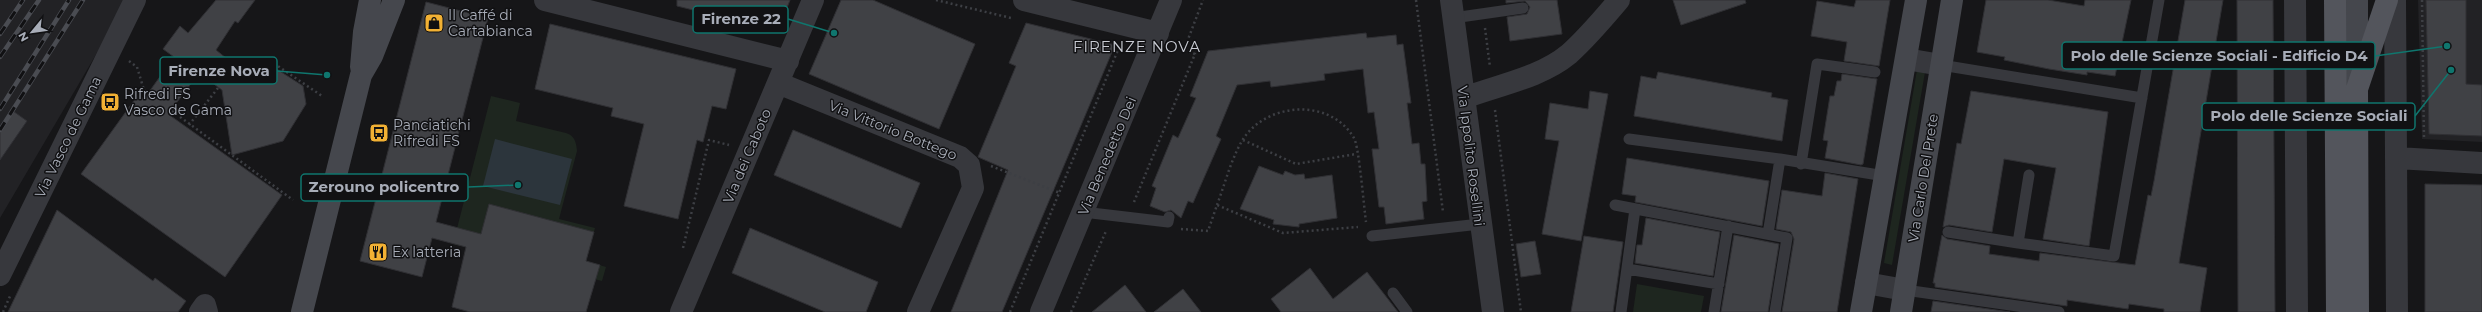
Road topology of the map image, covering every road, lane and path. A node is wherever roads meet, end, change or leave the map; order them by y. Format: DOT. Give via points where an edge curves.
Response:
graph roads {
  1 [pos="135,0"];
  2 [pos="370,0"];
  3 [pos="394,0"];
  4 [pos="545,0"];
  5 [pos="813,0"];
  6 [pos="1024,0"];
  7 [pos="1171,0"];
  8 [pos="1202,0"];
  9 [pos="1416,0"];
  10 [pos="1619,0"];
  11 [pos="1916,0"];
  12 [pos="1952,0"];
  13 [pos="2159,0"];
  14 [pos="2295,0"];
  15 [pos="2335,0"];
  16 [pos="2357,0"];
  17 [pos="2387,0"];
  18 [pos="2395,0"];
  19 [pos="2422,0"];
  20 [pos="1523,8"];
  21 [pos="1452,9"];
  22 [pos="1483,14"];
  23 [pos="1158,33"];
  24 [pos="1120,44"];
  25 [pos="126,59"];
  26 [pos="1906,59"];
  27 [pos="788,60"];
  28 [pos="236,64"];
  29 [pos="1941,65"];
  30 [pos="1875,72"];
  31 [pos="361,75"];
  32 [pos="778,83"];
  33 [pos="1493,87"];
  34 [pos="218,88"];
  35 [pos="2357,89"];
  36 [pos="147,92"];
  37 [pos="322,96"];
  38 [pos="1464,98"];
  39 [pos="2142,98"];
  40 [pos="172,112"];
  41 [pos="189,125"];
  42 [pos="1629,138"];
  43 [pos="1243,140"];
  44 [pos="2429,143"];
  45 [pos="732,146"];
  46 [pos="1356,154"];
  47 [pos="2397,158"];
  48 [pos="1780,159"];
  49 [pos="2482,163"];
  50 [pos="969,164"];
  51 [pos="1801,164"];
  52 [pos="2029,175"];
  53 [pos="1885,176"];
  54 [pos="1060,194"];
  55 [pos="293,200"];
  56 [pos="1217,205"];
  57 [pos="1615,205"];
  58 [pos="1635,209"];
  59 [pos="1083,212"];
  60 [pos="1114,216"];
  61 [pos="1169,217"];
  62 [pos="1480,224"];
  63 [pos="1728,226"];
  64 [pos="1445,228"];
  65 [pos="1177,229"];
  66 [pos="1948,232"];
  67 [pos="1768,234"];
  68 [pos="1372,236"];
  69 [pos="2018,243"];
  70 [pos="682,250"];
  71 [pos="1627,269"];
  72 [pos="0,275"];
  73 [pos="1866,283"];
  74 [pos="1719,284"];
  75 [pos="1905,290"];
  76 [pos="1392,293"];
  77 [pos="1979,307"];
  78 [pos="200,312"];
  79 [pos="207,312"];
  80 [pos="302,312"];
  81 [pos="681,312"];
  82 [pos="918,312"];
  83 [pos="1010,312"];
  84 [pos="1041,312"];
  85 [pos="1071,312"];
  86 [pos="1407,312"];
  87 [pos="1493,312"];
  88 [pos="1521,312"];
  89 [pos="1621,312"];
  90 [pos="1714,312"];
  91 [pos="1775,312"];
  92 [pos="1861,312"];
  93 [pos="1901,312"];
  94 [pos="2059,312"];
  95 [pos="2297,312"];
  96 [pos="2337,312"];
  97 [pos="2358,312"];
  98 [pos="2397,312"];
  1 -- 72 [label="street, Via Vasco de Gama"];
  2 -- 31 [label="main road" via="362,46"];
  3 -- 31 [label="main road" via="372,56"];
  4 -- 27 [label="street"];
  5 -- 27 [label="street, Via dei Caboto"];
  6 -- 23 [label="street"];
  7 -- 23 [label="street, Via Benedetto Dei"];
  8 -- 60 [label="path" via="1184,50 1195,54 1134,204 1118,209"];
  9 -- 64 [label="path"];
  10 -- 33 [label="street" via="1568,55 1534,74"];
  11 -- 26 [label="main road"];
  12 -- 29 [label="main road, Via Carlo Del Prete"];
  13 -- 39 [label="lane"];
  14 -- 95 [label="street"];
  15 -- 96 [label="main road"];
  16 -- 35 [label="main road"];
  17 -- 35 [label="main road"];
  18 -- 47 [label="street"];
  19 -- 44 [label="path" via="2424,142"];
  20 -- 22 [label="lane"];
  21 -- 22 [label="lane"];
  21 -- 38 [label="street, Via Ippolito Rosellini"];
  22 -- 33 [label="path"];
  23 -- 59 [label="street, Via Benedetto Dei"];
  24 -- 54 [label="path"];
  25 -- 36 [label="path" via="137,67 144,90"];
  26 -- 29 [label="street"];
  26 -- 53 [label="main road"];
  27 -- 32 [label="street, Via dei Caboto"];
  28 -- 37 [label="path" via="266,58"];
  29 -- 39 [label="lane"];
  29 -- 75 [label="main road, Via Carlo Del Prete"];
  30 -- 51 [label="lane" via="1817,64"];
  31 -- 80 [label="main road"];
  32 -- 50 [label="street, Via Vittorio Bottego" via="960,157"];
  32 -- 81 [label="street, Via dei Caboto"];
  33 -- 38 [label="street"];
  33 -- 88 [label="path"];
  34 -- 41 [label="path"];
  35 -- 97 [label="main road"];
  38 -- 62 [label="street, Via Ippolito Rosellini"];
  39 -- 69 [label="lane" via="2114,256"];
  40 -- 41 [label="path"];
  41 -- 55 [label="path"];
  42 -- 48 [label="lane"];
  43 -- 46 [label="path" via="1296,164"];
  43 -- 46 [label="path" via="1266,118 1285,110 1314,110 1332,117 1344,127 1354,139"];
  43 -- 56 [label="path"];
  45 -- 70 [label="path" via="709,140"];
  46 -- 56 [label="path" via="1366,227 1283,233"];
  47 -- 49 [label="street"];
  47 -- 98 [label="street"];
  48 -- 51 [label="lane"];
  48 -- 67 [label="lane"];
  50 -- 54 [label="path" via="978,161"];
  50 -- 82 [label="street, Via Vittorio Bottego" via="973,188"];
  51 -- 53 [label="lane"];
  52 -- 69 [label="lane"];
  53 -- 73 [label="main road"];
  54 -- 83 [label="path"];
  56 -- 65 [label="path" via="1208,231"];
  57 -- 58 [label="lane"];
  58 -- 63 [label="lane"];
  58 -- 71 [label="lane"];
  59 -- 60 [label="lane"];
  59 -- 84 [label="street, Via Benedetto Dei"];
  60 -- 61 [label="lane" via="1168,222"];
  60 -- 85 [label="path"];
  62 -- 64 [label="lane"];
  62 -- 87 [label="street, Via Ippolito Rosellini"];
  63 -- 67 [label="lane"];
  63 -- 74 [label="lane"];
  64 -- 68 [label="lane"];
  66 -- 69 [label="lane"];
  67 -- 91 [label="lane" via="1786,238"];
  71 -- 74 [label="lane"];
  71 -- 89 [label="lane"];
  73 -- 75 [label="street"];
  73 -- 92 [label="main road"];
  74 -- 90 [label="lane"];
  75 -- 77 [label="lane"];
  75 -- 93 [label="main road, Via Carlo Del Prete"];
  76 -- 86 [label="lane"];
  77 -- 94 [label="lane"];
  78 -- 79 [label="street" via="205,305"];
}
